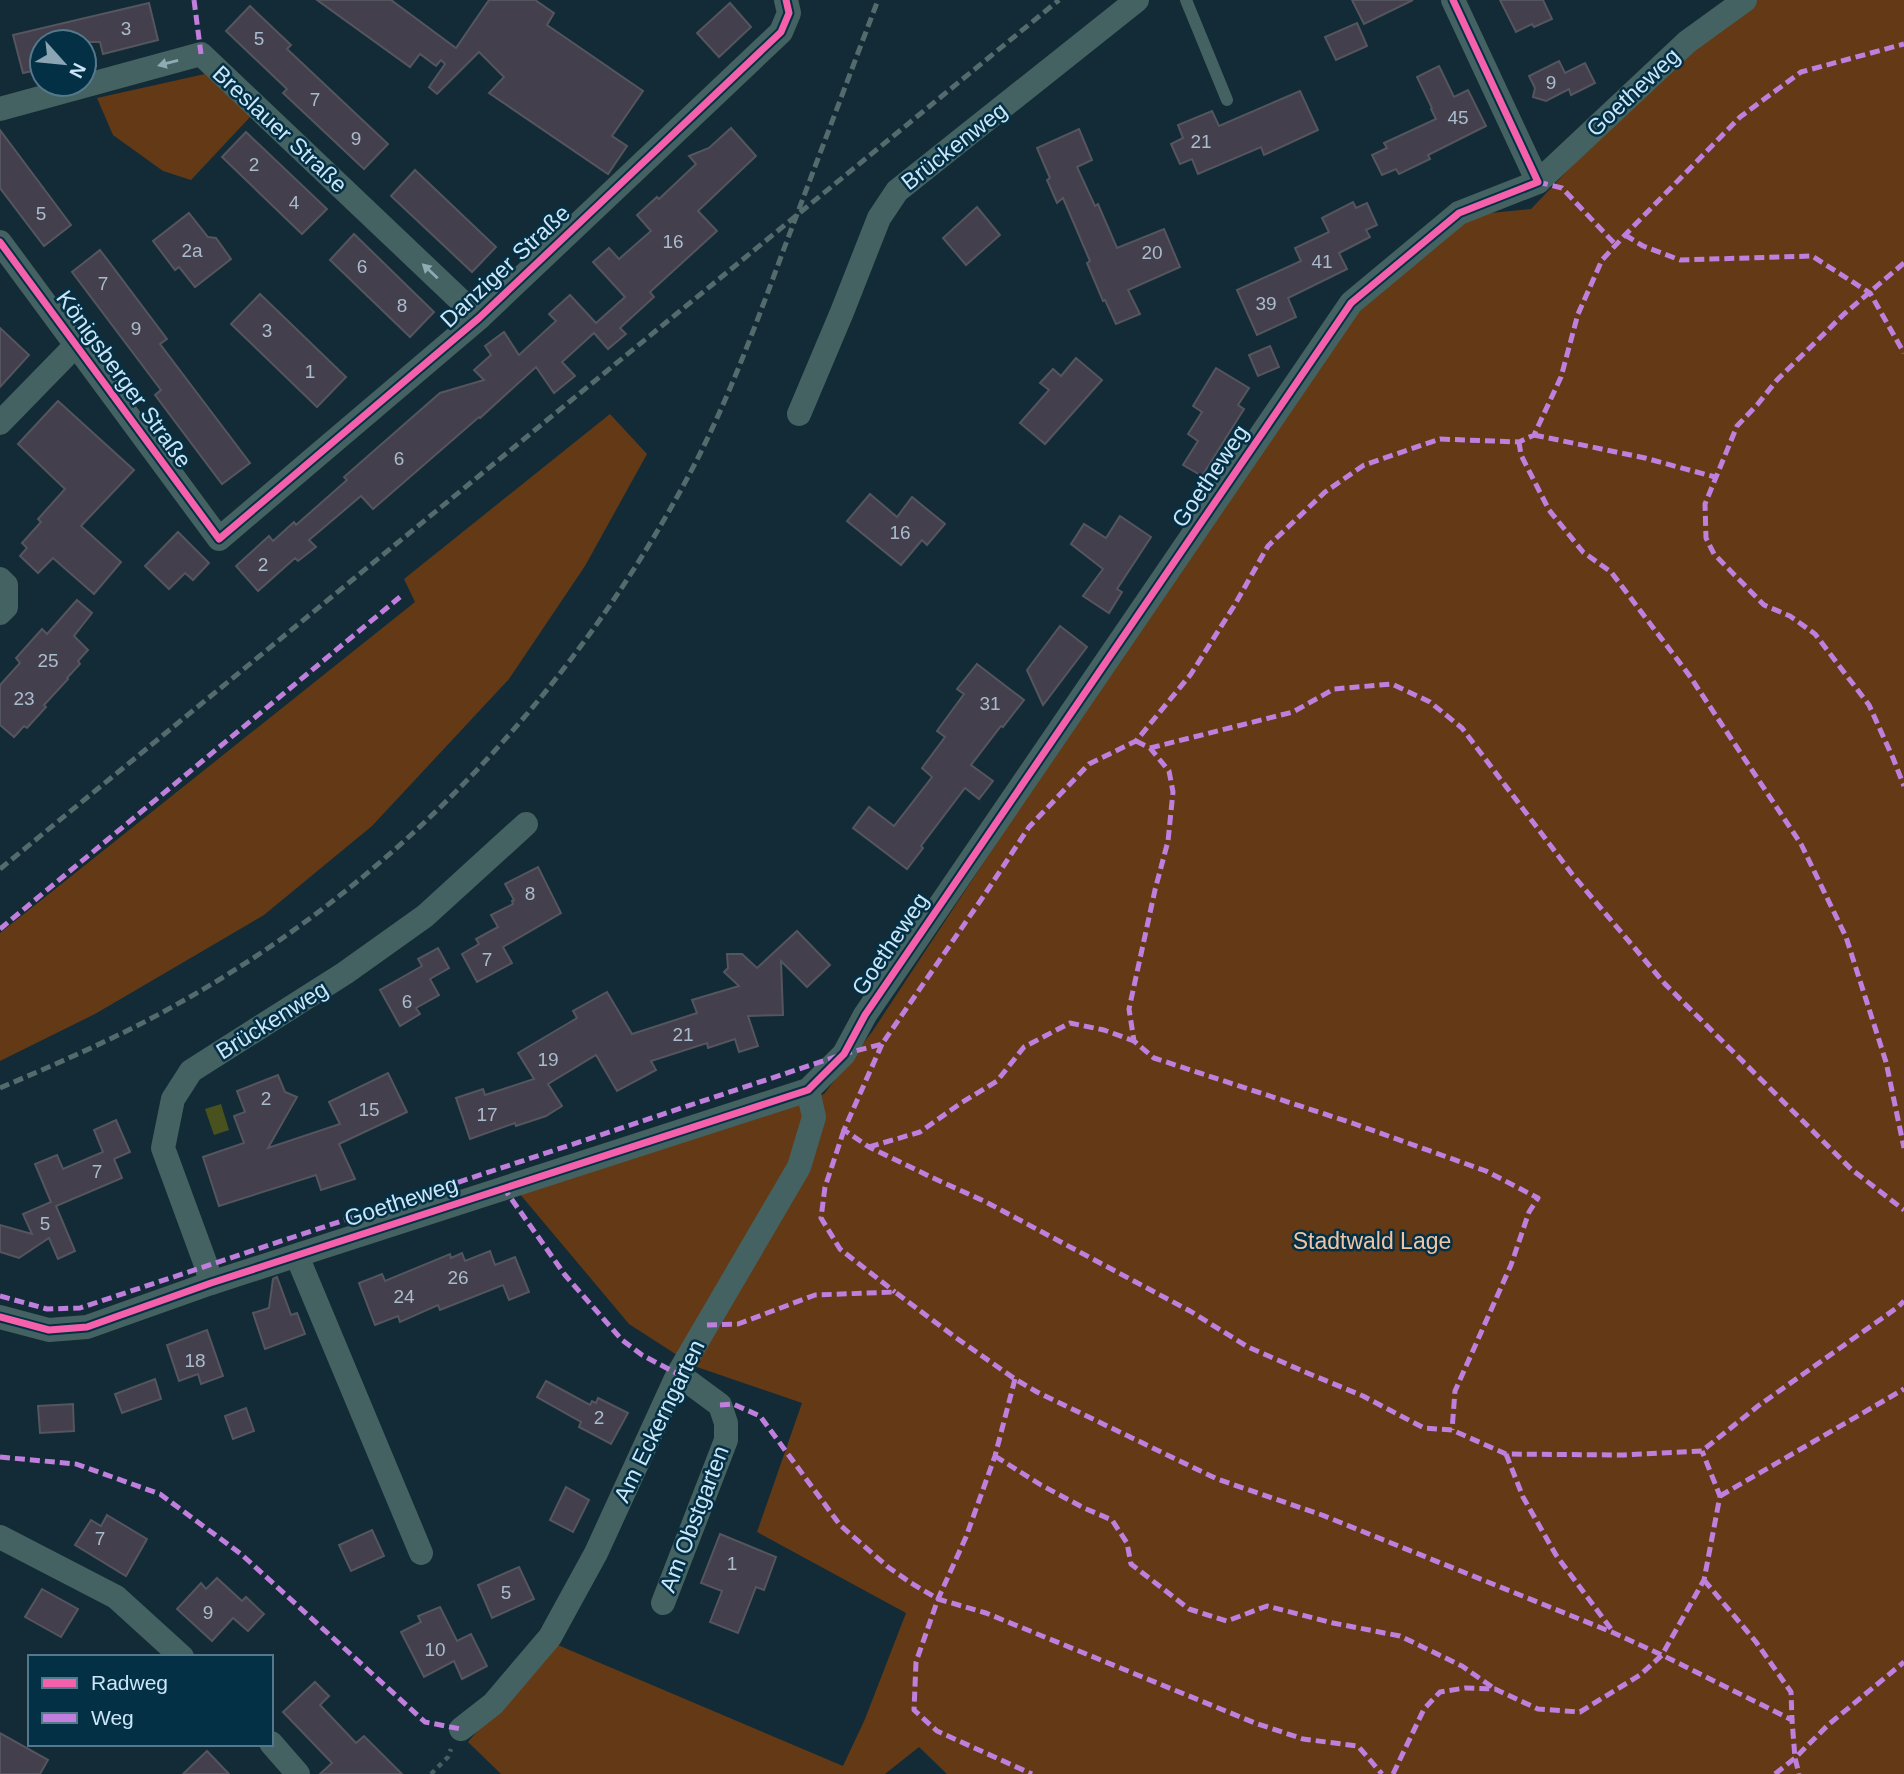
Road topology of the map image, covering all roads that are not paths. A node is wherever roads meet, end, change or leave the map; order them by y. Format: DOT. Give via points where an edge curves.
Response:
graph roads {
  1 [pos="786,0"];
  2 [pos="1137,0"];
  3 [pos="1185,0"];
  4 [pos="1453,0"];
  5 [pos="1745,0"];
  6 [pos="1227,100"];
  7 [pos="0,109"];
  8 [pos="1538,182"];
  9 [pos="0,242"];
  10 [pos="480,318"];
  11 [pos="75,346"];
  12 [pos="799,414"];
  13 [pos="0,423"];
  14 [pos="219,539"];
  15 [pos="0,579"];
  16 [pos="0,613"];
  17 [pos="526,824"];
  18 [pos="808,1090"];
  19 [pos="297,1256"];
  20 [pos="211,1283"];
  21 [pos="0,1317"];
  22 [pos="678,1374"];
  23 [pos="0,1537"];
  24 [pos="421,1553"];
  25 [pos="663,1603"];
  26 [pos="180,1655"];
  27 [pos="461,1729"];
  28 [pos="273,1745"];
  29 [pos="298,1774"];
  1 -- 10 [label="street, Danziger Straße" via="789,13 781,32"];
  2 -- 12 [label="street, Brückenweg" via="897,191 879,218"];
  3 -- 6 [label="lane"];
  4 -- 8 [label="street"];
  5 -- 8 [label="street, Goetheweg" via="1687,41"];
  10 -- 7 [label="street, Breslauer Straße, one-way" via="201,54"];
  8 -- 18 [label="street, Goetheweg" via="1459,213 1351,303 865,1015 844,1054"];
  9 -- 11 [label="street, Königsberger Straße"];
  10 -- 14 [label="street, Danziger Straße"];
  11 -- 13 [label="street"];
  11 -- 14 [label="street, Königsberger Straße"];
  15 -- 16 [label="street" via="6,585 6,607"];
  17 -- 20 [label="street, Brückenweg" via="425,916 191,1071 173,1099 163,1147"];
  18 -- 19 [label="street, Goetheweg"];
  18 -- 22 [label="street, Am Eckerngarten" via="814,1117 799,1167"];
  19 -- 20 [label="street, Goetheweg"];
  19 -- 24 [label="street"];
  20 -- 21 [label="street, Goetheweg" via="87,1327 49,1330"];
  22 -- 25 [label="street, Am Obstgarten" via="720,1405 726,1440"];
  22 -- 27 [label="street, Am Eckerngarten" via="596,1553 550,1637 493,1704"];
  23 -- 26 [label="street" via="116,1597"];
  28 -- 29 [label="street"];
}
